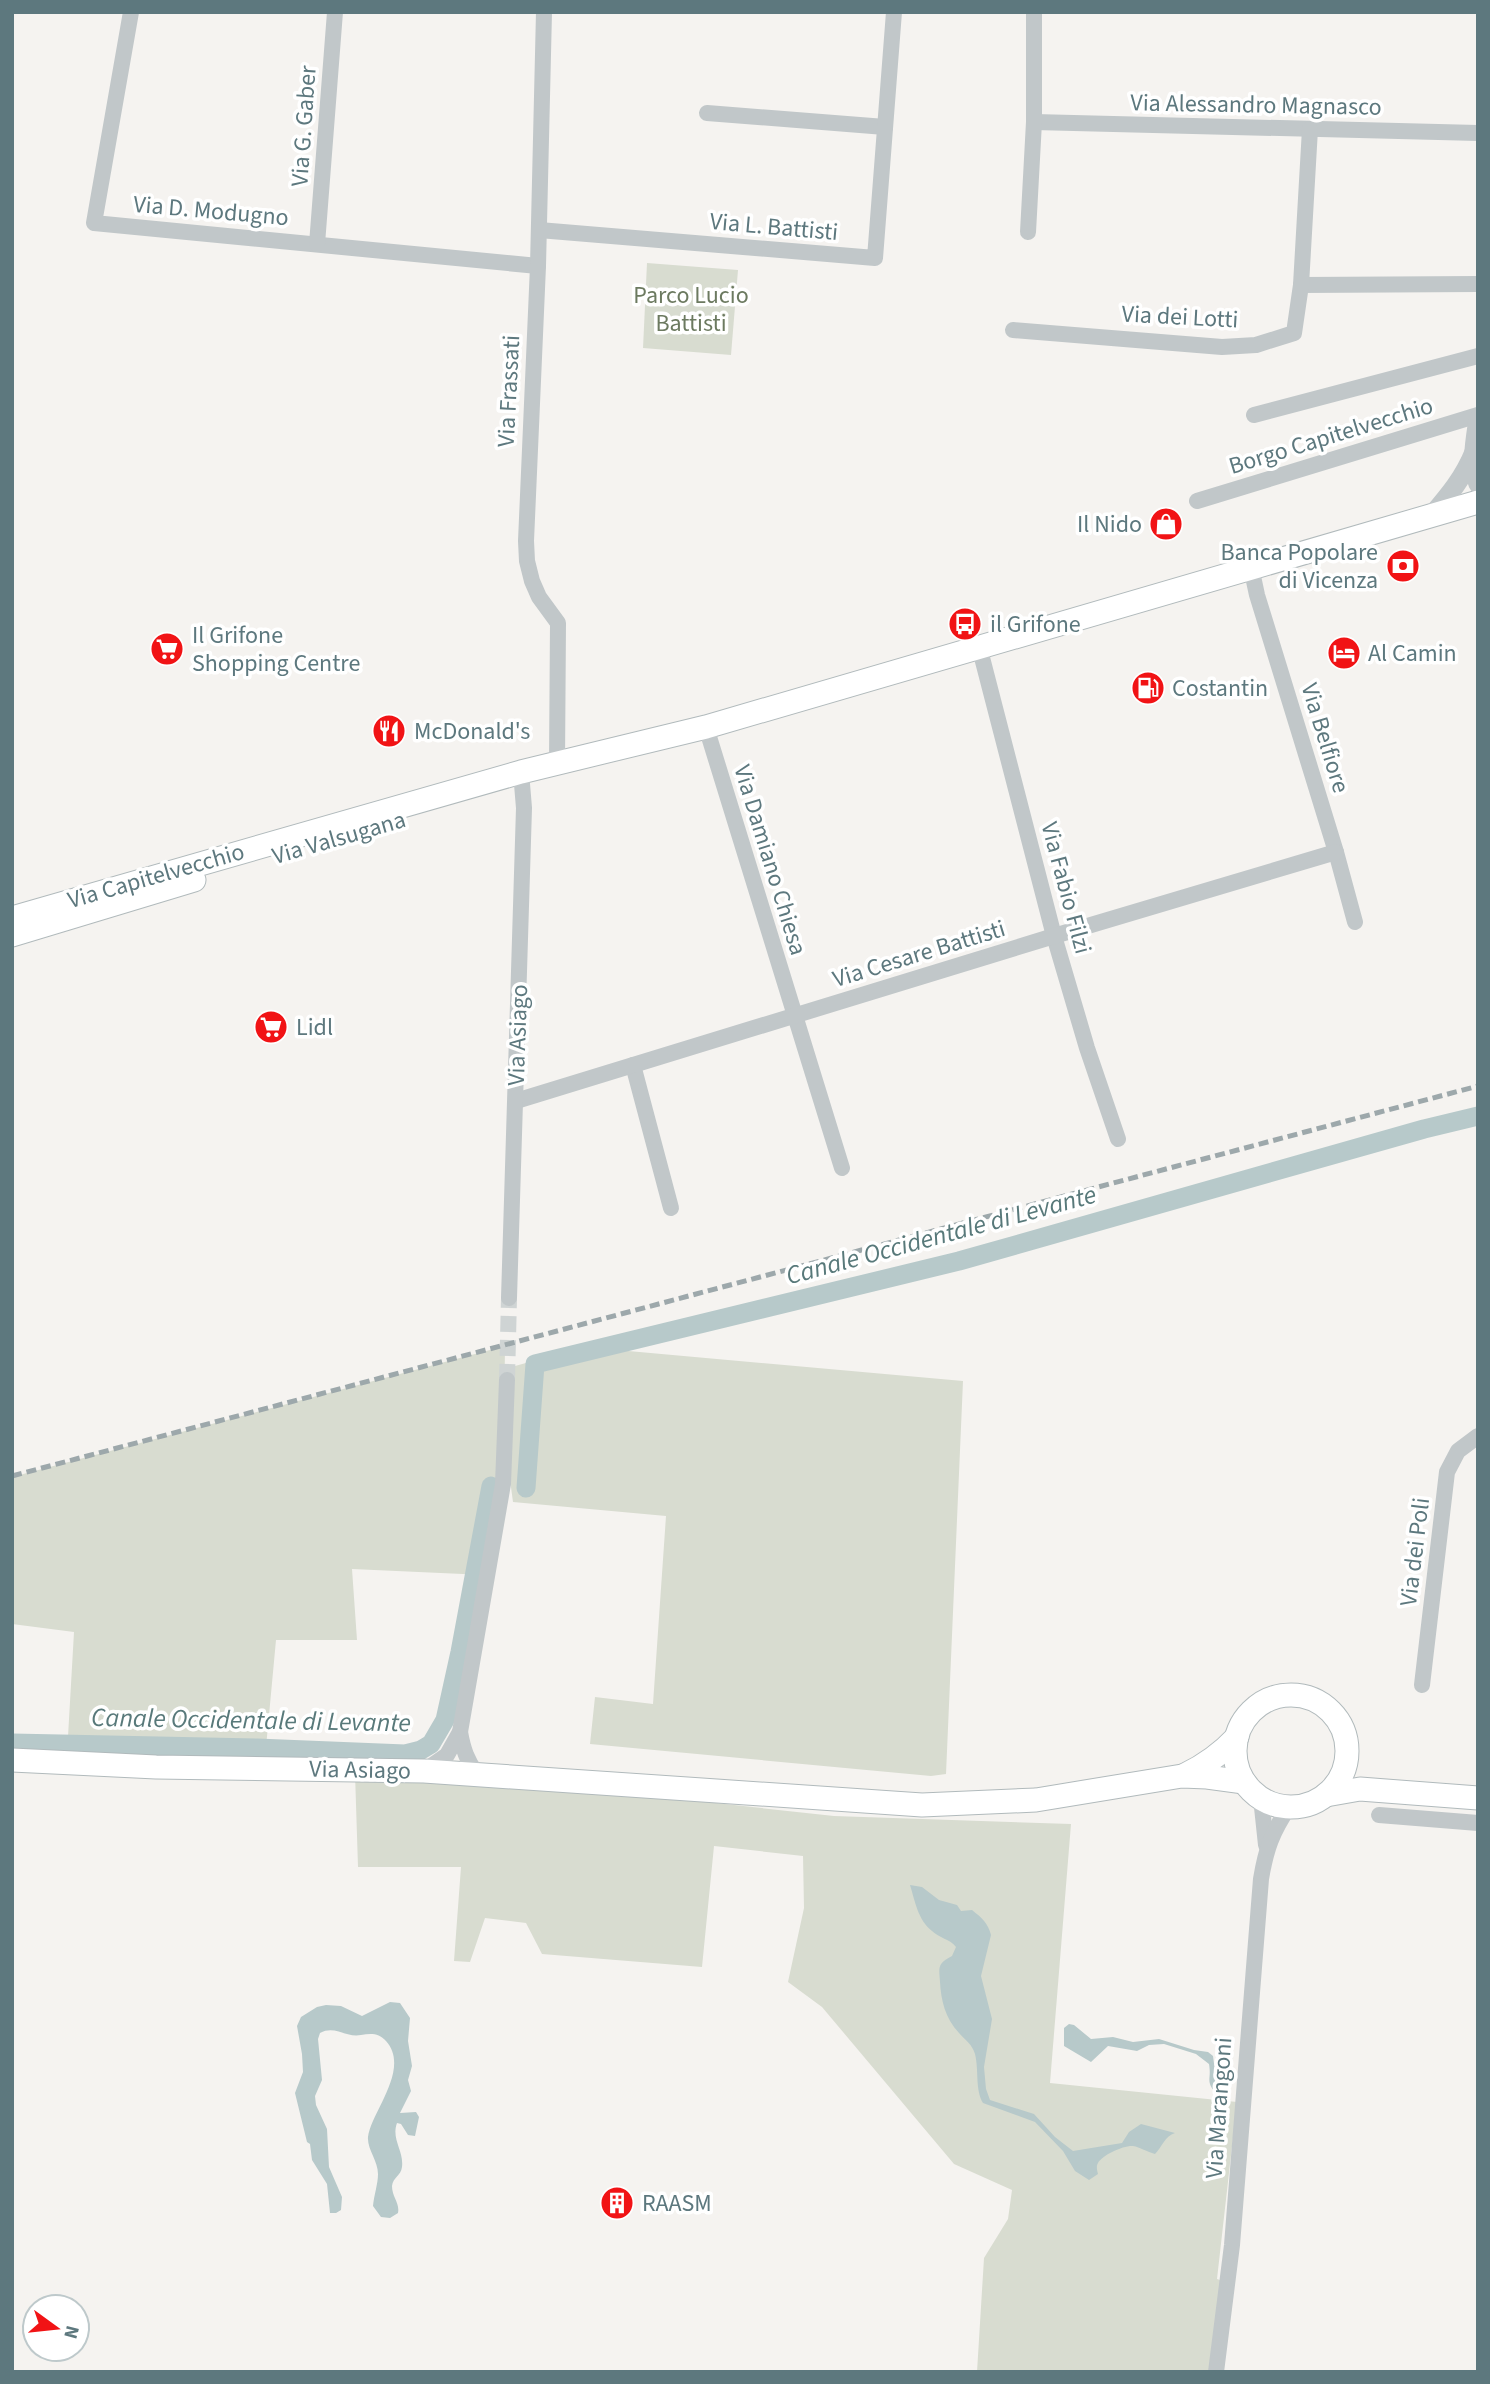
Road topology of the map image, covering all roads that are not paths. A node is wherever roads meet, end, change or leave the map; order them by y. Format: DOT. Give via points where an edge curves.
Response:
graph roads {
  1 [pos="131,12"];
  2 [pos="335,12"];
  3 [pos="544,12"];
  4 [pos="894,12"];
  5 [pos="1034,12"];
  6 [pos="707,114"];
  7 [pos="1034,122"];
  8 [pos="884,127"];
  9 [pos="1310,129"];
  10 [pos="1478,133"];
  11 [pos="539,230"];
  12 [pos="1028,232"];
  13 [pos="317,244"];
  14 [pos="538,266"];
  15 [pos="1478,284"];
  16 [pos="1301,285"];
  17 [pos="1013,330"];
  18 [pos="1478,356"];
  19 [pos="1254,415"];
  20 [pos="1478,417"];
  21 [pos="1474,452"];
  22 [pos="1478,484"];
  23 [pos="1197,501"];
  24 [pos="1478,502"];
  25 [pos="1431,516"];
  26 [pos="1251,567"];
  27 [pos="979,646"];
  28 [pos="706,727"];
  29 [pos="664,738"];
  30 [pos="557,763"];
  31 [pos="522,779"];
  32 [pos="1336,852"];
  33 [pos="12,918"];
  34 [pos="1355,922"];
  35 [pos="12,935"];
  36 [pos="1054,936"];
  37 [pos="794,1016"];
  38 [pos="633,1065"];
  39 [pos="516,1101"];
  40 [pos="1118,1139"];
  41 [pos="842,1168"];
  42 [pos="671,1208"];
  43 [pos="509,1298"];
  44 [pos="507,1380"];
  45 [pos="1478,1436"];
  46 [pos="1422,1685"];
  47 [pos="460,1732"];
  48 [pos="1237,1737"];
  49 [pos="1347,1746"];
  50 [pos="12,1760"];
  51 [pos="424,1771"];
  52 [pos="477,1774"];
  53 [pos="1182,1776"];
  54 [pos="1253,1790"];
  55 [pos="1378,1790"];
  56 [pos="1326,1795"];
  57 [pos="1478,1798"];
  58 [pos="1289,1807"];
  59 [pos="1379,1815"];
  60 [pos="1478,1823"];
  61 [pos="1266,1848"];
  62 [pos="1216,2372"];
  1 -- 13 [label="street, Via D. Modugno" via="94,223"];
  2 -- 13 [label="street, Via G. Gaber"];
  3 -- 11 [label="street, Via Frassati"];
  4 -- 8 [label="street, Via L. Battisti"];
  5 -- 7 [label="street"];
  6 -- 8 [label="street"];
  7 -- 9 [label="street, Via Alessandro Magnasco"];
  7 -- 12 [label="street"];
  8 -- 11 [label="street, Via L. Battisti" via="875,258"];
  9 -- 10 [label="street, Via Alessandro Magnasco"];
  9 -- 16 [label="street, Via dei Lotti"];
  11 -- 14 [label="street, Via Frassati"];
  13 -- 14 [label="street, Via D. Modugno"];
  14 -- 30 [label="street, Via Frassati" via="526,541 532,582 558,623"];
  15 -- 16 [label="street"];
  16 -- 17 [label="street, Via dei Lotti" via="1294,332 1256,345 1223,347"];
  18 -- 19 [label="street, Borgo Capitelvecchio"];
  20 -- 21 [label="street"];
  20 -- 23 [label="street, Borgo Capitelvecchio"];
  21 -- 22 [label="street"];
  21 -- 25 [label="street" via="1457,486"];
  24 -- 25 [label="main road"];
  25 -- 26 [label="main road"];
  26 -- 27 [label="main road"];
  26 -- 32 [label="street, Via Belfiore"];
  27 -- 28 [label="main road"];
  27 -- 36 [label="street, Via Fabio Filzi"];
  28 -- 29 [label="main road"];
  28 -- 37 [label="street, Via Damiano Chiesa"];
  29 -- 30 [label="main road, Via Capitelvecchio"];
  29 -- 31 [label="main road, Via Valsugana"];
  30 -- 31 [label="main road, Via Capitelvecchio"];
  31 -- 33 [label="main road, Via Capitelvecchio"];
  31 -- 35 [label="main road, Via Valsugana"];
  31 -- 39 [label="street, Via Asiago"];
  32 -- 34 [label="street, Via Belfiore"];
  32 -- 36 [label="street, Via Cesare Battisti"];
  36 -- 37 [label="street, Via Cesare Battisti"];
  36 -- 40 [label="street, Via Fabio Filzi"];
  37 -- 38 [label="street, Via Cesare Battisti"];
  37 -- 41 [label="street, Via Damiano Chiesa"];
  38 -- 39 [label="street, Via Cesare Battisti"];
  38 -- 42 [label="street"];
  39 -- 43 [label="street, Via Asiago"];
  44 -- 47 [label="street, Via Asiago" via="503,1484"];
  45 -- 46 [label="street, Via dei Poli" via="1458,1451 1447,1472"];
  47 -- 51 [label="street, Via Asiago" via="447,1755"];
  47 -- 52 [label="street"];
  48 -- 49 [label="main road" via="1252,1710 1280,1695 1296,1695 1311,1698 1336,1717"];
  48 -- 53 [label="main road" via="1220,1755"];
  48 -- 54 [label="main road" via="1238,1768"];
  49 -- 55 [label="main road" via="1363,1776"];
  49 -- 56 [label="main road" via="1342,1773"];
  50 -- 51 [label="main road, Via Asiago"];
  51 -- 52 [label="main road"];
  52 -- 53 [label="main road" via="922,1805 1036,1800"];
  53 -- 54 [label="main road" via="1207,1777"];
  54 -- 58 [label="main road"];
  54 -- 61 [label="street, Via Marangoni"];
  55 -- 56 [label="main road"];
  55 -- 57 [label="main road"];
  56 -- 58 [label="main road"];
  58 -- 61 [label="street, Via Marangoni"];
  59 -- 60 [label="street"];
  61 -- 62 [label="street, Via Marangoni" via="1232,2245"];
}
